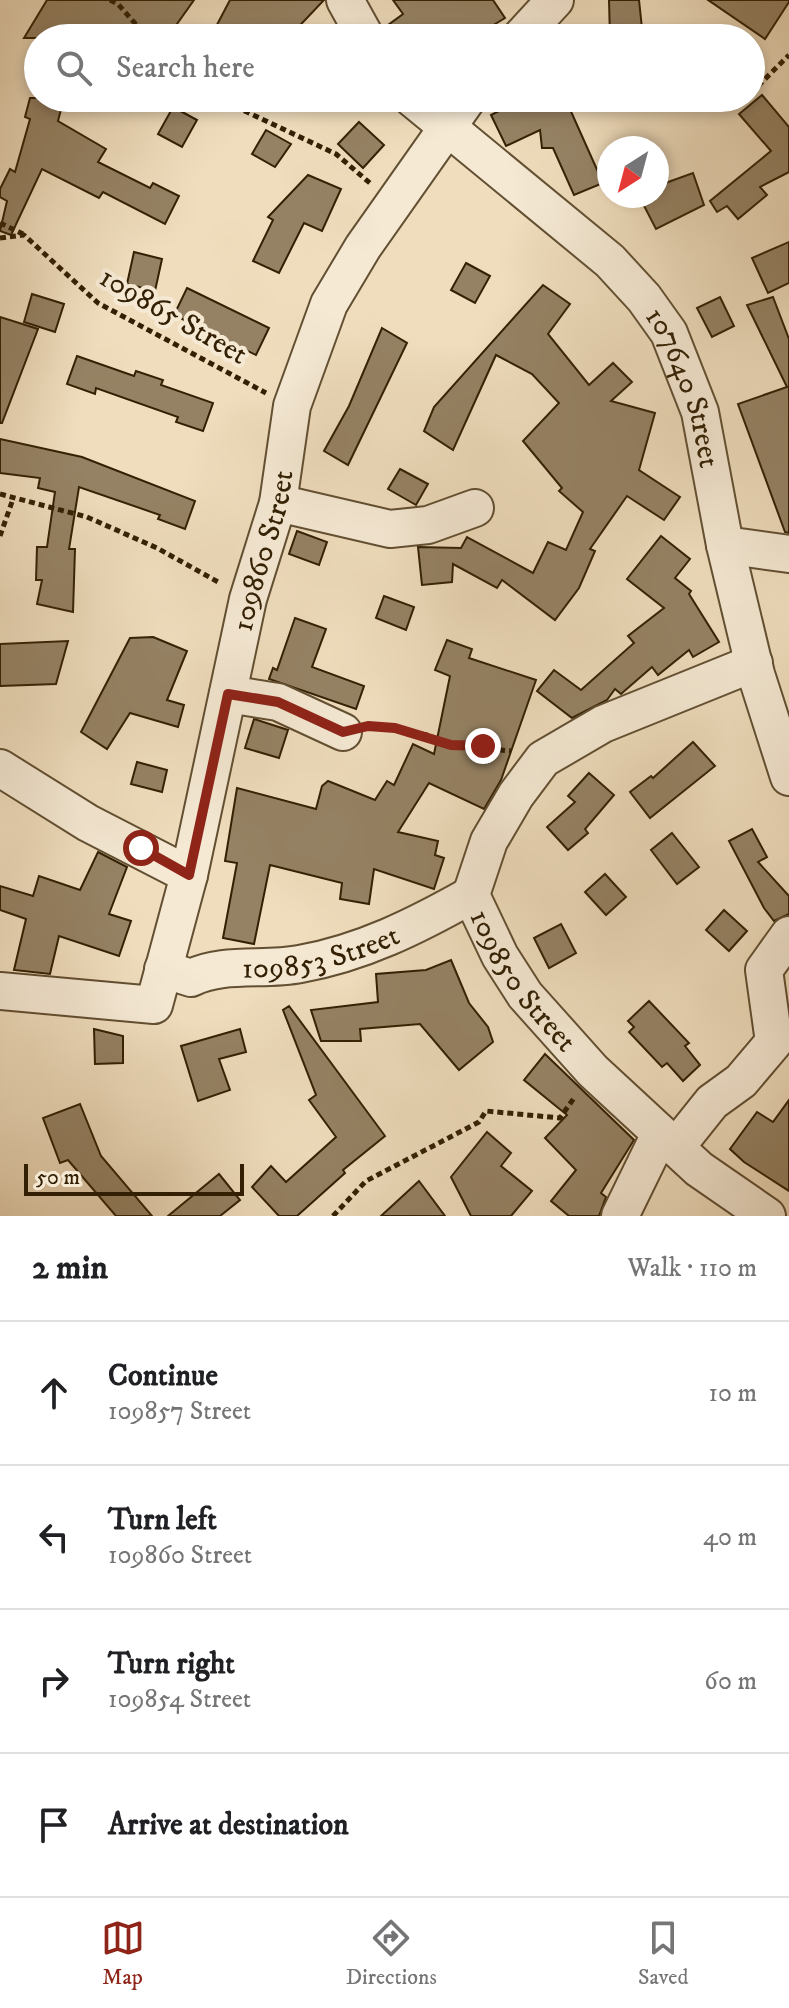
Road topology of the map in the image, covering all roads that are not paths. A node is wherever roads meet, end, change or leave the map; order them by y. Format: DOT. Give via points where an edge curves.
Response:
graph roads {
  1 [pos="345,0"];
  2 [pos="555,0"];
  3 [pos="358,24"];
  4 [pos="533,24"];
  5 [pos="428,112"];
  6 [pos="457,112"];
  7 [pos="445,127"];
  8 [pos="278,503"];
  9 [pos="475,508"];
  10 [pos="725,545"];
  11 [pos="789,554"];
  12 [pos="754,663"];
  13 [pos="228,694"];
  14 [pos="343,732"];
  15 [pos="0,768"];
  16 [pos="789,777"];
  17 [pos="189,875"];
  18 [pos="471,895"];
  19 [pos="789,935"];
  20 [pos="163,969"];
  21 [pos="0,991"];
  22 [pos="668,1141"];
  23 [pos="620,1216"];
  24 [pos="767,1216"];
  1 -- 3 [label="street"];
  2 -- 4 [label="street"];
  5 -- 7 [label="street, 107640 Street"];
  6 -- 7 [label="street, 109860 Street"];
  7 -- 8 [label="street, 109860 Street" via="329,304 292,406"];
  7 -- 10 [label="street, 107640 Street" via="610,261 669,333 700,412"];
  8 -- 9 [label="street" via="390,529 428,525"];
  8 -- 13 [label="street, 109860 Street" via="248,599"];
  10 -- 11 [label="street"];
  10 -- 12 [label="street, 107640 Street"];
  12 -- 16 [label="street, 107640 Street"];
  12 -- 18 [label="street, 109850 Street" via="603,724 543,759 489,841"];
  13 -- 14 [label="street" via="278,702"];
  13 -- 17 [label="street, 109860 Street"];
  15 -- 17 [label="street" via="88,823"];
  17 -- 20 [label="street, 109860 Street"];
  18 -- 20 [label="street, 109853 Street" via="351,953 265,969 208,969 191,978"];
  18 -- 22 [label="street, 109850 Street" via="525,995 593,1071"];
  19 -- 22 [label="street" via="764,970 774,1042 741,1081"];
  20 -- 21 [label="street, 109860 Street" via="154,1005"];
  22 -- 23 [label="street"];
  22 -- 24 [label="street, 109850 Street"];
}
